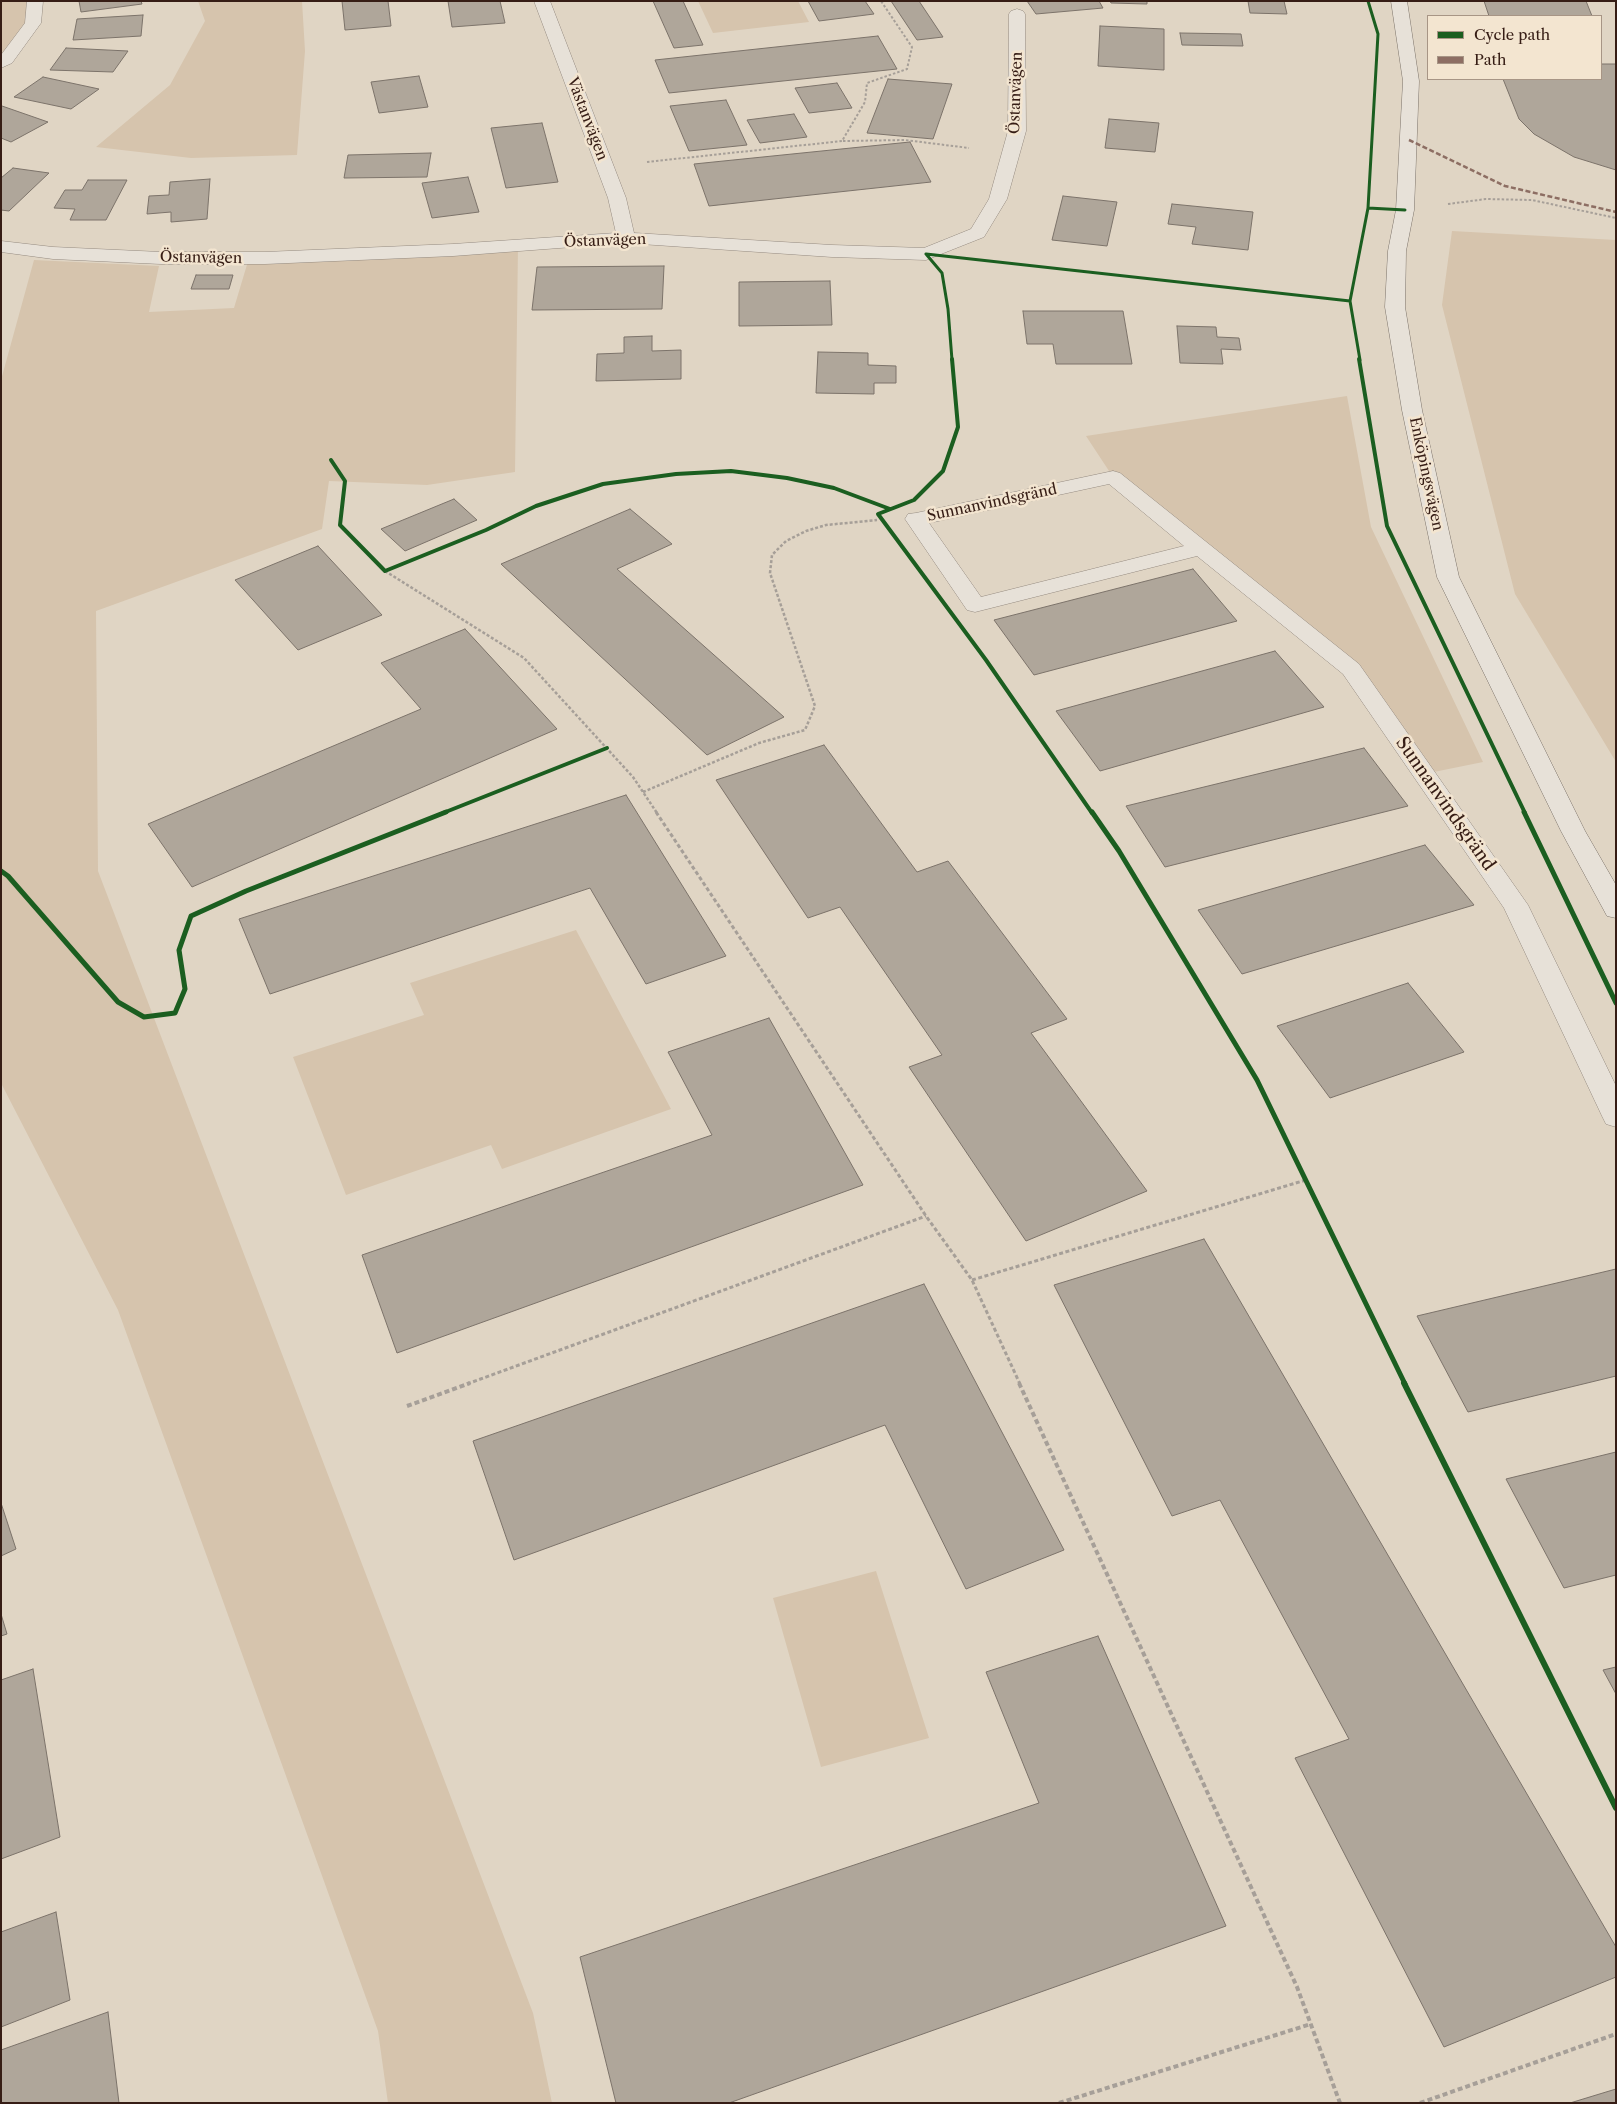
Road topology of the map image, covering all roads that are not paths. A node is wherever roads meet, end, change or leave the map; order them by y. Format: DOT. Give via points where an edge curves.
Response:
graph roads {
  1 [pos="35,1"];
  2 [pos="542,1"];
  3 [pos="1400,1"];
  4 [pos="1017,14"];
  5 [pos="1,63"];
  6 [pos="626,238"];
  7 [pos="1,246"];
  8 [pos="1201,548"];
  9 [pos="1616,909"];
  10 [pos="1616,1116"];
  1 -- 5 [label="street" via="33,23"];
  2 -- 6 [label="street, Västanvägen" via="617,198"];
  3 -- 9 [label="street, Enköpingsvägen" via="1411,81 1405,210 1397,250 1395,307 1412,410 1448,577 1573,831"];
  4 -- 6 [label="street, Östanvägen" via="1017,131 998,198 978,233 926,254"];
  6 -- 7 [label="street, Östanvägen" via="264,258 161,258 53,253"];
  8 -- 8 [label="street, Sunnanvindsgränd" via="1113,477 916,519 975,605"];
  8 -- 10 [label="street, Sunnanvindsgränd" via="1351,669 1514,905"];
}
